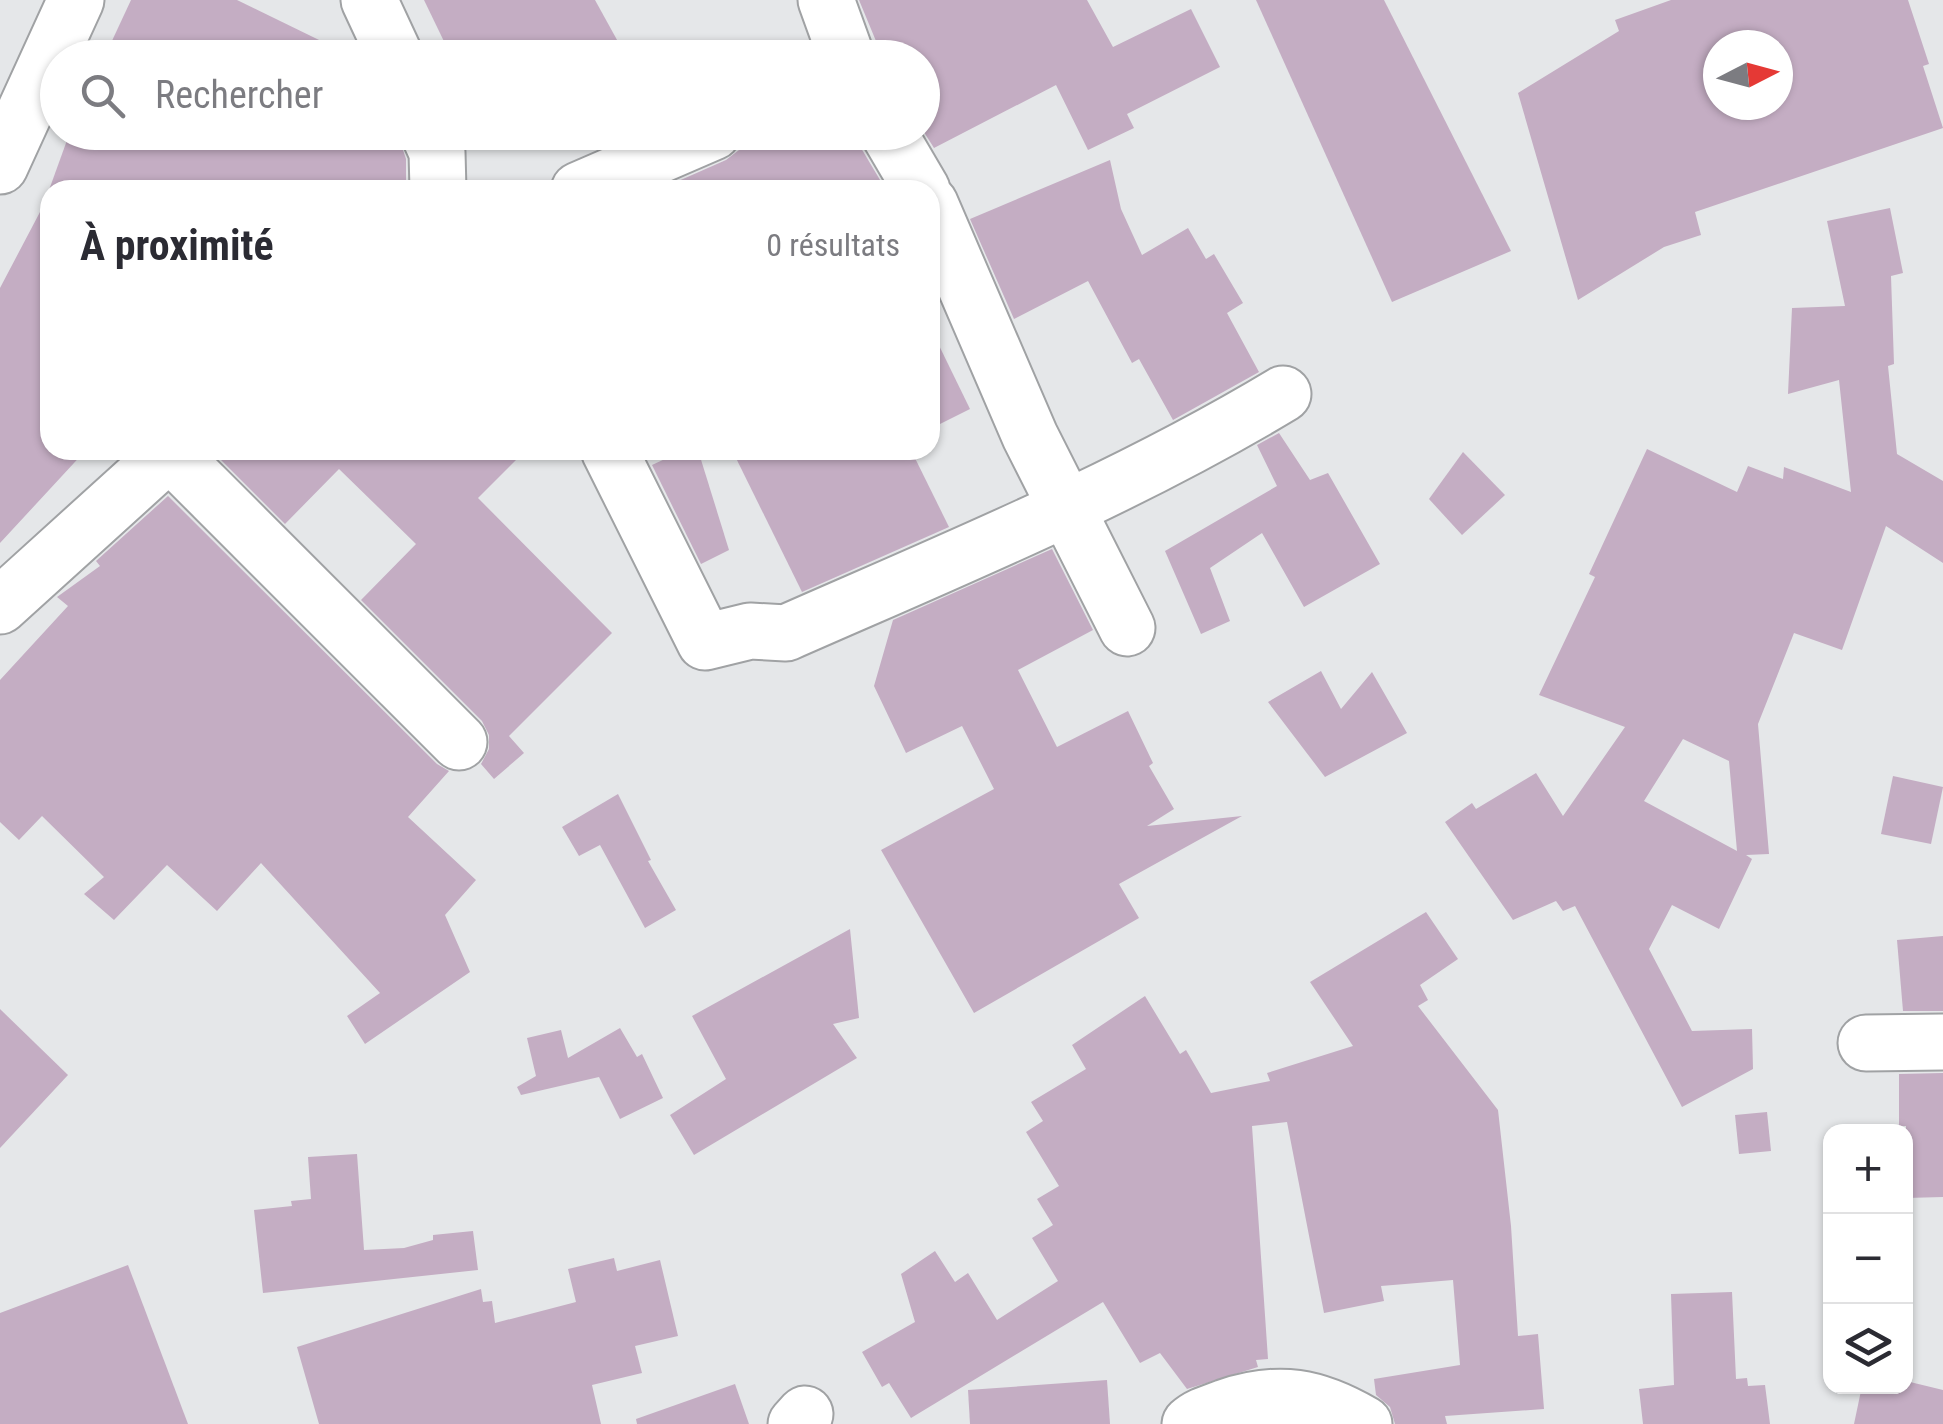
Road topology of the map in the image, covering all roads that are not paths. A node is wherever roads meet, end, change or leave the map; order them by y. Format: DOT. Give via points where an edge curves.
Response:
graph roads {
  1 [pos="76,0"];
  2 [pos="370,0"];
  3 [pos="826,0"];
  4 [pos="58,40"];
  5 [pos="388,40"];
  6 [pos="840,40"];
  7 [pos="40,79"];
  8 [pos="436,150"];
  9 [pos="671,150"];
  10 [pos="899,150"];
  11 [pos="0,166"];
  12 [pos="438,180"];
  13 [pos="602,180"];
  14 [pos="916,180"];
  15 [pos="940,227"];
  16 [pos="1283,394"];
  17 [pos="160,460"];
  18 [pos="179,460"];
  19 [pos="614,460"];
  20 [pos="1068,509"];
  21 [pos="0,606"];
  22 [pos="1128,628"];
  23 [pos="459,742"];
  24 [pos="1943,1042"];
  25 [pos="1866,1043"];
  26 [pos="1190,1424"];
  27 [pos="1364,1424"];
  1 -- 4 [label="street"];
  2 -- 5 [label="street"];
  3 -- 6 [label="street"];
  7 -- 11 [label="street"];
  8 -- 12 [label="street"];
  9 -- 13 [label="street"];
  10 -- 14 [label="street"];
  15 -- 20 [label="street"];
  16 -- 20 [label="street"];
  17 -- 21 [label="street"];
  18 -- 23 [label="street"];
  19 -- 20 [label="street" via="705,642 750,631 786,633"];
  20 -- 22 [label="street"];
  24 -- 25 [label="street"];
  26 -- 27 [label="street" via="1256,1397 1308,1398"];
}
